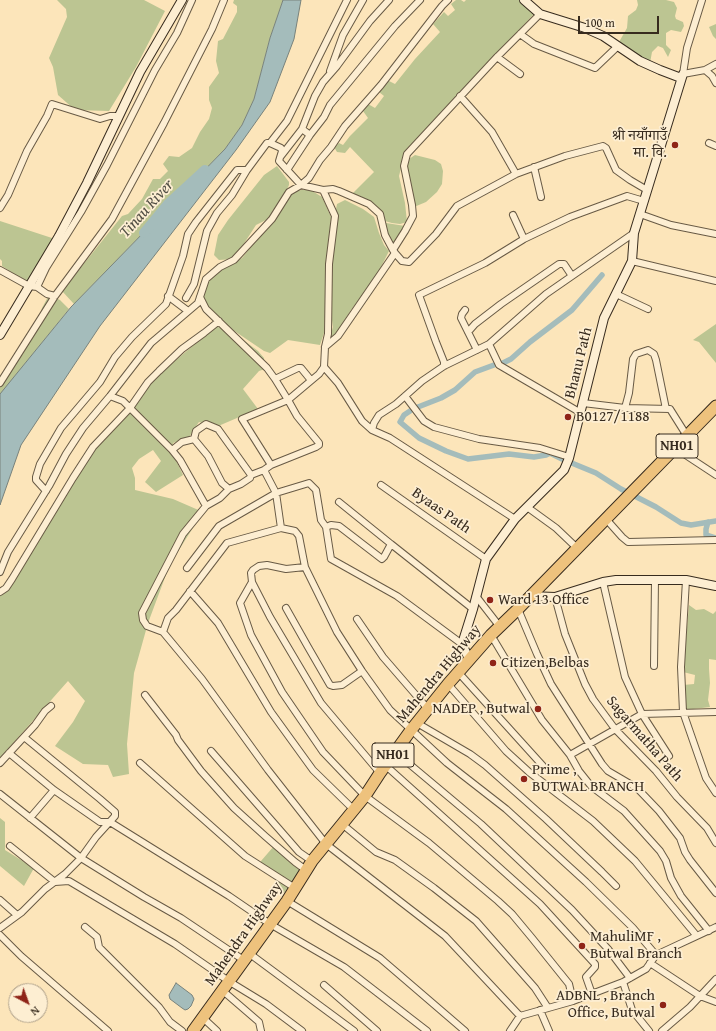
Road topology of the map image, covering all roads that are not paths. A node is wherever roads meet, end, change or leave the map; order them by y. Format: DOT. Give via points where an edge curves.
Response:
graph roads {
  1 [pos="182,0"];
  2 [pos="192,0"];
  3 [pos="224,0"];
  4 [pos="347,0"];
  5 [pos="363,0"];
  6 [pos="389,0"];
  7 [pos="420,0"];
  8 [pos="448,0"];
  9 [pos="524,0"];
  10 [pos="702,0"];
  11 [pos="540,14"];
  12 [pos="520,34"];
  13 [pos="618,46"];
  14 [pos="497,56"];
  15 [pos="716,64"];
  16 [pos="705,70"];
  17 [pos="520,74"];
  18 [pos="328,76"];
  19 [pos="682,76"];
  20 [pos="716,83"];
  21 [pos="460,96"];
  22 [pos="119,116"];
  23 [pos="302,129"];
  24 [pos="310,135"];
  25 [pos="270,143"];
  26 [pos="709,143"];
  27 [pos="716,146"];
  28 [pos="281,156"];
  29 [pos="534,167"];
  30 [pos="246,170"];
  31 [pos="287,170"];
  32 [pos="516,174"];
  33 [pos="301,185"];
  34 [pos="323,190"];
  35 [pos="647,190"];
  36 [pos="541,197"];
  37 [pos="644,201"];
  38 [pos="0,208"];
  39 [pos="640,214"];
  40 [pos="513,215"];
  41 [pos="634,233"];
  42 [pos="716,234"];
  43 [pos="524,239"];
  44 [pos="394,251"];
  45 [pos="632,261"];
  46 [pos="0,270"];
  47 [pos="572,276"];
  48 [pos="716,281"];
  49 [pos="33,287"];
  50 [pos="616,294"];
  51 [pos="55,296"];
  52 [pos="168,296"];
  53 [pos="200,297"];
  54 [pos="186,298"];
  55 [pos="648,309"];
  56 [pos="465,310"];
  57 [pos="188,312"];
  58 [pos="219,321"];
  59 [pos="468,332"];
  60 [pos="0,335"];
  61 [pos="489,344"];
  62 [pos="325,347"];
  63 [pos="477,350"];
  64 [pos="444,366"];
  65 [pos="324,367"];
  66 [pos="275,379"];
  67 [pos="312,379"];
  68 [pos="0,383"];
  69 [pos="110,396"];
  70 [pos="405,396"];
  71 [pos="288,400"];
  72 [pos="583,402"];
  73 [pos="716,406"];
  74 [pos="130,408"];
  75 [pos="625,408"];
  76 [pos="666,409"];
  77 [pos="581,413"];
  78 [pos="372,430"];
  79 [pos="687,436"];
  80 [pos="194,439"];
  81 [pos="675,448"];
  82 [pos="172,450"];
  83 [pos="569,458"];
  84 [pos="271,465"];
  85 [pos="264,470"];
  86 [pos="251,475"];
  87 [pos="716,475"];
  88 [pos="381,485"];
  89 [pos="229,489"];
  90 [pos="46,491"];
  91 [pos="276,493"];
  92 [pos="339,502"];
  93 [pos="206,506"];
  94 [pos="527,507"];
  95 [pos="515,519"];
  96 [pos="606,519"];
  97 [pos="326,527"];
  98 [pos="281,528"];
  99 [pos="716,540"];
  100 [pos="391,544"];
  101 [pos="577,548"];
  102 [pos="486,559"];
  103 [pos="305,567"];
  104 [pos="187,568"];
  105 [pos="0,572"];
  106 [pos="655,579"];
  107 [pos="686,580"];
  108 [pos="252,582"];
  109 [pos="603,582"];
  110 [pos="716,586"];
  111 [pos="190,591"];
  112 [pos="0,592"];
  113 [pos="476,596"];
  114 [pos="530,596"];
  115 [pos="555,597"];
  116 [pos="286,608"];
  117 [pos="473,609"];
  118 [pos="518,609"];
  119 [pos="358,619"];
  120 [pos="500,627"];
  121 [pos="163,632"];
  122 [pos="491,636"];
  123 [pos="462,644"];
  124 [pos="469,659"];
  125 [pos="654,666"];
  126 [pos="362,671"];
  127 [pos="458,672"];
  128 [pos="448,684"];
  129 [pos="145,695"];
  130 [pos="51,706"];
  131 [pos="428,709"];
  132 [pos="683,712"];
  133 [pos="714,712"];
  134 [pos="642,714"];
  135 [pos="414,727"];
  136 [pos="615,729"];
  137 [pos="24,737"];
  138 [pos="589,744"];
  139 [pos="211,751"];
  140 [pos="395,752"];
  141 [pos="9,753"];
  142 [pos="570,755"];
  143 [pos="669,756"];
  144 [pos="0,763"];
  145 [pos="140,763"];
  146 [pos="543,766"];
  147 [pos="382,769"];
  148 [pos="54,790"];
  149 [pos="716,793"];
  150 [pos="0,794"];
  151 [pos="365,796"];
  152 [pos="353,809"];
  153 [pos="30,818"];
  154 [pos="110,822"];
  155 [pos="342,824"];
  156 [pos="716,843"];
  157 [pos="326,844"];
  158 [pos="10,846"];
  159 [pos="81,858"];
  160 [pos="309,865"];
  161 [pos="55,882"];
  162 [pos="616,886"];
  163 [pos="295,888"];
  164 [pos="716,893"];
  165 [pos="0,900"];
  166 [pos="287,901"];
  167 [pos="17,915"];
  168 [pos="270,924"];
  169 [pos="86,927"];
  170 [pos="716,927"];
  171 [pos="0,928"];
  172 [pos="708,930"];
  173 [pos="0,935"];
  174 [pos="696,935"];
  175 [pos="656,955"];
  176 [pos="248,957"];
  177 [pos="650,963"];
  178 [pos="630,978"];
  179 [pos="716,979"];
  180 [pos="623,982"];
  181 [pos="324,985"];
  182 [pos="226,986"];
  183 [pos="592,994"];
  184 [pos="700,996"];
  185 [pos="573,1001"];
  186 [pos="716,1002"];
  187 [pos="548,1008"];
  188 [pos="540,1010"];
  189 [pos="520,1016"];
  190 [pos="203,1018"];
  191 [pos="108,1031"];
  192 [pos="182,1031"];
  193 [pos="193,1031"];
  194 [pos="217,1031"];
  195 [pos="261,1031"];
  196 [pos="302,1031"];
  197 [pos="354,1031"];
  198 [pos="376,1031"];
  199 [pos="427,1031"];
  200 [pos="464,1031"];
  201 [pos="510,1031"];
  202 [pos="549,1031"];
  203 [pos="650,1031"];
  204 [pos="662,1031"];
  1 -- 22 [label="street" via="140,72"];
  2 -- 49 [label="street" via="177,33 81,212"];
  3 -- 51 [label="street" via="164,123 112,219"];
  4 -- 25 [label="street" via="287,121"];
  5 -- 18 [label="street" via="343,35"];
  6 -- 18 [label="street"];
  7 -- 24 [label="street" via="335,98"];
  8 -- 33 [label="street" via="345,126 309,178"];
  9 -- 11 [label="street"];
  10 -- 19 [label="street" via="687,48"];
  11 -- 12 [label="street"];
  11 -- 13 [label="street" via="585,28"];
  12 -- 13 [label="street" via="534,44 596,68"];
  12 -- 14 [label="street"];
  13 -- 19 [label="street" via="660,70"];
  14 -- 17 [label="street"];
  14 -- 21 [label="street"];
  15 -- 16 [label="street"];
  16 -- 19 [label="street"];
  16 -- 20 [label="street"];
  18 -- 23 [label="street" via="315,96"];
  19 -- 35 [label="street, Bhanu Path"];
  21 -- 32 [label="street" via="492,132"];
  21 -- 44 [label="street" via="407,154 404,166 413,216"];
  22 -- 38 [label="street" via="100,119 52,104"];
  22 -- 49 [label="street"];
  23 -- 24 [label="street"];
  23 -- 28 [label="street"];
  24 -- 31 [label="street"];
  25 -- 28 [label="street" via="281,148"];
  25 -- 30 [label="street" via="267,143"];
  26 -- 27 [label="street"];
  28 -- 31 [label="street" via="279,161"];
  29 -- 32 [label="street"];
  29 -- 35 [label="street" via="603,146 616,170"];
  29 -- 36 [label="street"];
  30 -- 52 [label="street" via="237,170 188,234"];
  30 -- 54 [label="street" via="207,231 194,284"];
  31 -- 33 [label="street"];
  32 -- 44 [label="street" via="457,206 436,234 409,262 402,261"];
  33 -- 34 [label="street"];
  33 -- 53 [label="street" via="289,192 272,219 234,260 220,267 206,279"];
  34 -- 44 [label="street" via="333,189 369,204 380,214 385,235"];
  34 -- 62 [label="street" via="335,216 329,264 328,334"];
  35 -- 37 [label="street, Bhanu Path"];
  37 -- 39 [label="street, Bhanu Path"];
  37 -- 43 [label="street" via="626,196 570,217"];
  39 -- 41 [label="street, Bhanu Path"];
  39 -- 42 [label="street" via="671,225"];
  40 -- 43 [label="street"];
  41 -- 45 [label="street, Bhanu Path"];
  41 -- 47 [label="street"];
  43 -- 64 [label="street" via="485,263 419,295"];
  44 -- 62 [label="street" via="338,336"];
  45 -- 48 [label="street"];
  45 -- 50 [label="street, Bhanu Path"];
  46 -- 49 [label="street"];
  47 -- 59 [label="street" via="564,264 559,264 501,304"];
  47 -- 61 [label="street" via="546,294"];
  49 -- 51 [label="street"];
  49 -- 60 [label="street"];
  50 -- 55 [label="street"];
  50 -- 72 [label="street, Bhanu Path" via="604,318"];
  51 -- 68 [label="street"];
  52 -- 57 [label="street"];
  52 -- 90 [label="street" via="166,304 115,357 100,382 61,428 40,464 36,477"];
  53 -- 57 [label="street" via="198,303"];
  53 -- 58 [label="street" via="206,308"];
  56 -- 59 [label="street" via="462,318"];
  57 -- 69 [label="street" via="152,344"];
  58 -- 66 [label="street"];
  58 -- 74 [label="street" via="182,349 159,371"];
  59 -- 63 [label="street"];
  61 -- 63 [label="street"];
  61 -- 77 [label="street" via="499,365"];
  62 -- 65 [label="street"];
  63 -- 64 [label="street"];
  64 -- 70 [label="street"];
  65 -- 67 [label="street"];
  65 -- 78 [label="street" via="338,383 362,422"];
  66 -- 67 [label="street" via="301,368"];
  66 -- 71 [label="street"];
  67 -- 71 [label="street"];
  69 -- 74 [label="street" via="123,401"];
  69 -- 90 [label="street" via="78,435"];
  70 -- 78 [label="street" via="379,415"];
  70 -- 83 [label="street" via="424,421 434,427 479,439 540,448"];
  71 -- 84 [label="street" via="242,419"];
  71 -- 84 [label="street" via="319,445"];
  72 -- 75 [label="street"];
  72 -- 77 [label="street, Bhanu Path"];
  73 -- 79 [label="highway, Mahendra Highway / NH01"];
  74 -- 82 [label="street"];
  74 -- 112 [label="street" via="93,447 12,579"];
  75 -- 76 [label="street"];
  75 -- 76 [label="street" via="633,359 636,354 648,350 654,354 656,360"];
  76 -- 79 [label="street" via="670,409"];
  77 -- 83 [label="street, Bhanu Path"];
  78 -- 95 [label="street" via="390,438"];
  79 -- 81 [label="highway, Mahendra Highway / NH01"];
  80 -- 82 [label="street" via="182,442"];
  80 -- 86 [label="street" via="196,431 206,424 218,429"];
  80 -- 89 [label="street" via="208,456 222,484"];
  81 -- 87 [label="street"];
  81 -- 96 [label="highway, Mahendra Highway / NH01"];
  82 -- 93 [label="street"];
  83 -- 94 [label="street, Bhanu Path" via="564,470"];
  84 -- 85 [label="street"];
  85 -- 86 [label="street"];
  85 -- 91 [label="street"];
  86 -- 89 [label="street" via="241,484"];
  88 -- 102 [label="street, Byaas Path"];
  89 -- 93 [label="street"];
  90 -- 105 [label="street" via="8,552"];
  91 -- 97 [label="street" via="309,483 316,490 321,520"];
  91 -- 98 [label="street"];
  91 -- 104 [label="street" via="220,526"];
  92 -- 100 [label="street"];
  93 -- 121 [label="street" via="183,534 142,613 147,626"];
  94 -- 95 [label="street, Bhanu Path"];
  94 -- 101 [label="street" via="556,528"];
  95 -- 102 [label="street, Bhanu Path"];
  96 -- 99 [label="street" via="628,542"];
  96 -- 101 [label="highway, Mahendra Highway / NH01"];
  97 -- 100 [label="street" via="339,526 382,559"];
  97 -- 123 [label="street" via="331,559 397,596"];
  98 -- 103 [label="street" via="297,532"];
  98 -- 111 [label="street" via="227,543"];
  100 -- 117 [label="street"];
  101 -- 114 [label="highway, Mahendra Highway / NH01"];
  102 -- 113 [label="street, Bhanu Path"];
  103 -- 108 [label="street" via="286,569 259,566 251,573"];
  103 -- 126 [label="street" via="337,632"];
  106 -- 107 [label="street"];
  106 -- 109 [label="street"];
  106 -- 125 [label="street"];
  107 -- 110 [label="street"];
  107 -- 132 [label="street" via="681,667"];
  108 -- 147 [label="street" via="270,618 321,703"];
  108 -- 151 [label="street" via="240,603 251,635 282,692 323,752"];
  109 -- 115 [label="street"];
  109 -- 134 [label="street" via="625,676"];
  111 -- 121 [label="street" via="168,618"];
  111 -- 152 [label="street" via="218,623 271,712 313,770"];
  113 -- 117 [label="street, Bhanu Path"];
  113 -- 120 [label="street"];
  114 -- 115 [label="street"];
  114 -- 118 [label="highway, Mahendra Highway / NH01"];
  115 -- 136 [label="street, Sagarmatha Path" via="565,634 585,684"];
  116 -- 126 [label="street" via="330,684 342,685"];
  117 -- 123 [label="street, Bhanu Path"];
  118 -- 120 [label="highway, Mahendra Highway / NH01"];
  118 -- 138 [label="street" via="551,684"];
  119 -- 131 [label="street" via="383,658"];
  120 -- 122 [label="highway, Mahendra Highway / NH01"];
  121 -- 157 [label="street" via="202,679"];
  122 -- 124 [label="highway, Mahendra Highway / NH01"];
  122 -- 142 [label="street" via="542,720"];
  123 -- 124 [label="street"];
  124 -- 127 [label="highway, Mahendra Highway / NH01"];
  126 -- 135 [label="street" via="390,710"];
  127 -- 128 [label="highway, Mahendra Highway / NH01"];
  127 -- 146 [label="street"];
  128 -- 131 [label="highway, Mahendra Highway / NH01"];
  128 -- 174 [label="street" via="506,751 529,772 593,820 635,861"];
  129 -- 160 [label="street" via="201,771 234,808 295,862"];
  130 -- 137 [label="street"];
  131 -- 135 [label="highway, Mahendra Highway / NH01"];
  132 -- 133 [label="street"];
  132 -- 134 [label="street"];
  132 -- 149 [label="street" via="706,778"];
  134 -- 136 [label="street"];
  134 -- 143 [label="street"];
  135 -- 140 [label="highway, Mahendra Highway / NH01"];
  135 -- 162 [label="street" via="470,754 485,765"];
  135 -- 175 [label="street" via="448,763 506,809 580,877 633,928"];
  136 -- 138 [label="street"];
  136 -- 156 [label="street, Sagarmatha Path" via="707,828"];
  137 -- 141 [label="street"];
  137 -- 154 [label="street" via="115,812"];
  138 -- 142 [label="street"];
  138 -- 164 [label="street" via="608,771 637,788 659,811 680,838 690,860"];
  139 -- 160 [label="street"];
  140 -- 147 [label="highway, Mahendra Highway / NH01"];
  140 -- 178 [label="street" via="481,824 572,910 608,949"];
  141 -- 144 [label="street"];
  141 -- 148 [label="street"];
  142 -- 172 [label="street" via="591,786 624,811 660,851 681,896"];
  145 -- 163 [label="street" via="245,856"];
  147 -- 151 [label="highway, Mahendra Highway / NH01"];
  147 -- 183 [label="street" via="540,904 595,964 586,976"];
  148 -- 153 [label="street"];
  148 -- 154 [label="street" via="100,822"];
  150 -- 153 [label="street"];
  151 -- 152 [label="highway, Mahendra Highway / NH01"];
  151 -- 185 [label="street" via="429,843 512,914 569,984"];
  152 -- 155 [label="highway, Mahendra Highway / NH01"];
  153 -- 159 [label="street"];
  154 -- 159 [label="street"];
  154 -- 168 [label="street"];
  155 -- 157 [label="highway, Mahendra Highway / NH01"];
  155 -- 187 [label="street" via="376,852 395,860 434,888 476,922 535,988"];
  157 -- 160 [label="highway, Mahendra Highway / NH01"];
  157 -- 189 [label="street" via="445,936"];
  158 -- 161 [label="street"];
  159 -- 161 [label="street"];
  159 -- 176 [label="street"];
  160 -- 163 [label="highway, Mahendra Highway / NH01"];
  161 -- 167 [label="street"];
  161 -- 182 [label="street" via="69,881 175,944"];
  163 -- 166 [label="highway, Mahendra Highway / NH01"];
  165 -- 167 [label="street"];
  166 -- 168 [label="highway, Mahendra Highway / NH01"];
  166 -- 200 [label="street" via="380,958"];
  167 -- 171 [label="street"];
  168 -- 176 [label="highway, Mahendra Highway / NH01"];
  168 -- 199 [label="street" via="344,967"];
  169 -- 192 [label="street" via="97,937 99,947 159,1006 170,1022"];
  170 -- 172 [label="street"];
  172 -- 174 [label="street"];
  173 -- 191 [label="street"];
  174 -- 175 [label="street"];
  175 -- 177 [label="street"];
  176 -- 182 [label="highway, Mahendra Highway / NH01"];
  176 -- 197 [label="street"];
  177 -- 178 [label="street" via="646,969"];
  177 -- 184 [label="street"];
  178 -- 180 [label="street"];
  179 -- 184 [label="street"];
  180 -- 183 [label="street"];
  180 -- 203 [label="street" via="632,1010"];
  181 -- 198 [label="street"];
  182 -- 190 [label="highway, Mahendra Highway / NH01"];
  182 -- 195 [label="street" via="259,1022"];
  182 -- 196 [label="street" via="266,1004"];
  183 -- 185 [label="street"];
  184 -- 186 [label="street"];
  184 -- 204 [label="street"];
  185 -- 187 [label="street"];
  187 -- 188 [label="street"];
  188 -- 189 [label="street"];
  188 -- 202 [label="street"];
  189 -- 201 [label="street"];
  190 -- 193 [label="highway, Mahendra Highway / NH01"];
  190 -- 194 [label="street"];
}
